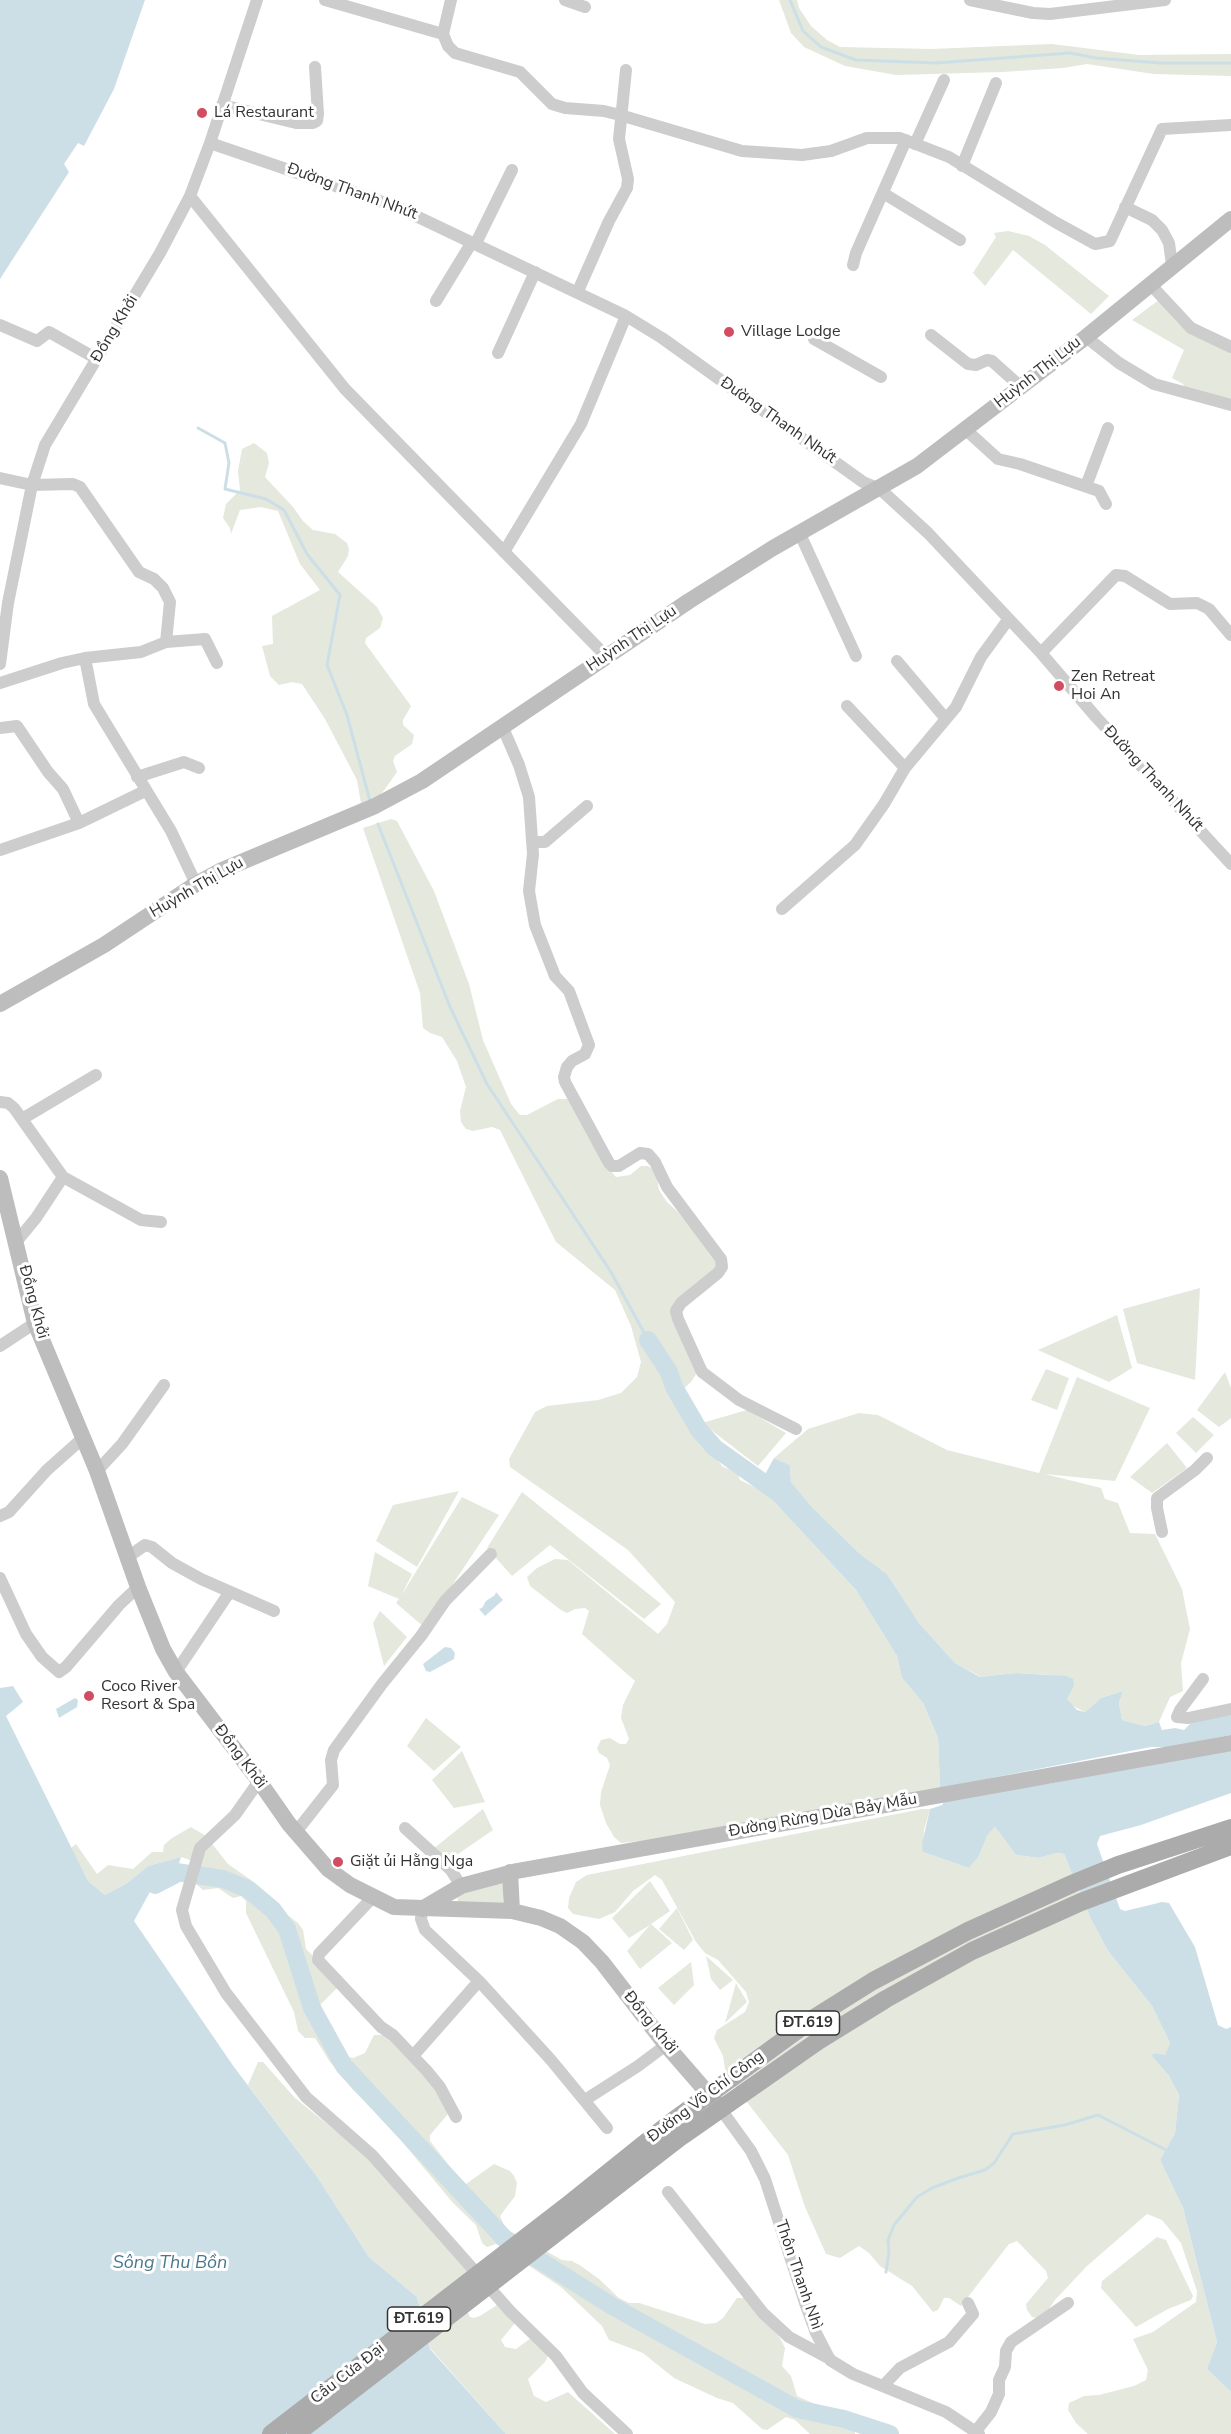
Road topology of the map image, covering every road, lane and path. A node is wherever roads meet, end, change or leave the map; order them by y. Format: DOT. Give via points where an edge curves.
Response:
graph roads {
  1 [pos="257,0"];
  2 [pos="325,0"];
  3 [pos="451,0"];
  4 [pos="565,0"];
  5 [pos="970,0"];
  6 [pos="1165,0"];
  7 [pos="356,5"];
  8 [pos="585,7"];
  9 [pos="443,34"];
  10 [pos="315,67"];
  11 [pos="626,70"];
  12 [pos="944,80"];
  13 [pos="996,83"];
  14 [pos="222,105"];
  15 [pos="620,115"];
  16 [pos="1231,125"];
  17 [pos="911,142"];
  18 [pos="210,143"];
  19 [pos="962,166"];
  20 [pos="512,170"];
  21 [pos="883,193"];
  22 [pos="190,196"];
  23 [pos="1125,207"];
  24 [pos="1231,219"];
  25 [pos="960,240"];
  26 [pos="474,242"];
  27 [pos="853,265"];
  28 [pos="1172,266"];
  29 [pos="536,272"];
  30 [pos="1150,284"];
  31 [pos="578,291"];
  32 [pos="436,301"];
  33 [pos="626,316"];
  34 [pos="0,325"];
  35 [pos="931,335"];
  36 [pos="1086,337"];
  37 [pos="814,339"];
  38 [pos="1231,347"];
  39 [pos="498,353"];
  40 [pos="97,358"];
  41 [pos="880,377"];
  42 [pos="1021,387"];
  43 [pos="1231,405"];
  44 [pos="1108,428"];
  45 [pos="965,429"];
  46 [pos="0,478"];
  47 [pos="32,485"];
  48 [pos="1086,486"];
  49 [pos="880,489"];
  50 [pos="1106,504"];
  51 [pos="800,534"];
  52 [pos="504,552"];
  53 [pos="4,604"];
  54 [pos="1008,620"];
  55 [pos="1231,635"];
  56 [pos="166,642"];
  57 [pos="1041,653"];
  58 [pos="606,656"];
  59 [pos="856,656"];
  60 [pos="85,658"];
  61 [pos="897,662"];
  62 [pos="217,663"];
  63 [pos="0,664"];
  64 [pos="0,683"];
  65 [pos="847,706"];
  66 [pos="946,719"];
  67 [pos="0,728"];
  68 [pos="503,728"];
  69 [pos="199,768"];
  70 [pos="905,768"];
  71 [pos="137,777"];
  72 [pos="145,791"];
  73 [pos="587,806"];
  74 [pos="80,823"];
  75 [pos="532,842"];
  76 [pos="0,850"];
  77 [pos="1231,864"];
  78 [pos="196,884"];
  79 [pos="782,909"];
  80 [pos="0,1004"];
  81 [pos="96,1076"];
  82 [pos="0,1102"];
  83 [pos="22,1119"];
  84 [pos="63,1177"];
  85 [pos="0,1178"];
  86 [pos="3,1205"];
  87 [pos="161,1222"];
  88 [pos="16,1241"];
  89 [pos="35,1323"];
  90 [pos="0,1346"];
  91 [pos="164,1385"];
  92 [pos="796,1429"];
  93 [pos="83,1438"];
  94 [pos="1207,1458"];
  95 [pos="97,1470"];
  96 [pos="0,1516"];
  97 [pos="1162,1532"];
  98 [pos="490,1554"];
  99 [pos="128,1557"];
  100 [pos="0,1578"];
  101 [pos="138,1587"];
  102 [pos="229,1593"];
  103 [pos="273,1611"];
  104 [pos="176,1672"];
  105 [pos="1203,1679"];
  106 [pos="1231,1709"];
  107 [pos="1231,1743"];
  108 [pos="259,1781"];
  109 [pos="405,1828"];
  110 [pos="1231,1828"];
  111 [pos="296,1833"];
  112 [pos="1220,1844"];
  113 [pos="510,1872"];
  114 [pos="461,1886"];
  115 [pos="373,1897"];
  116 [pos="422,1910"];
  117 [pos="512,1911"];
  118 [pos="479,1980"];
  119 [pos="666,2045"];
  120 [pos="412,2056"];
  121 [pos="708,2094"];
  122 [pos="585,2100"];
  123 [pos="720,2108"];
  124 [pos="456,2116"];
  125 [pos="608,2128"];
  126 [pos="668,2192"];
  127 [pos="573,2211"];
  128 [pos="968,2303"];
  129 [pos="1068,2304"];
  130 [pos="831,2360"];
  131 [pos="883,2386"];
  132 [pos="972,2432"];
  133 [pos="271,2434"];
  134 [pos="296,2434"];
  135 [pos="627,2434"];
  1 -- 14 [label="street, Đồng Khởi"];
  2 -- 7 [label="street"];
  3 -- 9 [label="street"];
  4 -- 8 [label="street"];
  5 -- 6 [label="street" via="1050,14"];
  7 -- 9 [label="street"];
  9 -- 15 [label="street" via="455,53 520,72 552,104"];
  10 -- 14 [label="street" via="318,114 314,123 296,123"];
  11 -- 15 [label="street"];
  12 -- 17 [label="street"];
  13 -- 19 [label="street"];
  14 -- 18 [label="street, Đồng Khởi"];
  15 -- 17 [label="street" via="742,151 802,155 831,151 867,138"];
  15 -- 31 [label="street" via="619,139 627,188"];
  16 -- 23 [label="street" via="1162,129"];
  17 -- 19 [label="street"];
  17 -- 21 [label="street"];
  18 -- 22 [label="street, Đồng Khởi"];
  18 -- 26 [label="street, Đường Thanh Nhứt" via="397,207"];
  19 -- 23 [label="street" via="1095,244 1110,241"];
  20 -- 26 [label="street"];
  21 -- 25 [label="street"];
  21 -- 27 [label="street"];
  22 -- 40 [label="street, Đồng Khởi"];
  22 -- 52 [label="street" via="345,389"];
  23 -- 28 [label="street" via="1152,220 1162,231 1169,243"];
  24 -- 28 [label="street, Huỳnh Thị Lựu"];
  26 -- 29 [label="street, Đường Thanh Nhứt"];
  26 -- 32 [label="street"];
  28 -- 30 [label="street, Huỳnh Thị Lựu"];
  29 -- 31 [label="street, Đường Thanh Nhứt"];
  29 -- 39 [label="street"];
  30 -- 36 [label="street, Huỳnh Thị Lựu"];
  30 -- 38 [label="street" via="1191,328"];
  31 -- 33 [label="street, Đường Thanh Nhứt"];
  33 -- 49 [label="street, Đường Thanh Nhứt" via="863,482"];
  33 -- 52 [label="street" via="581,424"];
  34 -- 40 [label="street" via="35,341 49,332"];
  35 -- 42 [label="street" via="968,364 992,361"];
  36 -- 42 [label="street, Huỳnh Thị Lựu"];
  36 -- 43 [label="street" via="1154,384"];
  37 -- 41 [label="street"];
  40 -- 47 [label="street, Đồng Khởi" via="45,445"];
  42 -- 45 [label="street, Huỳnh Thị Lựu"];
  44 -- 48 [label="street"];
  45 -- 48 [label="street" via="998,459"];
  45 -- 49 [label="street, Huỳnh Thị Lựu"];
  46 -- 47 [label="street"];
  47 -- 53 [label="street, Đồng Khởi"];
  47 -- 56 [label="street" via="80,487 139,572 154,579 170,602"];
  48 -- 50 [label="street" via="1099,491"];
  49 -- 51 [label="street, Huỳnh Thị Lựu"];
  49 -- 54 [label="street, Đường Thanh Nhứt" via="928,533"];
  51 -- 58 [label="street, Huỳnh Thị Lựu"];
  51 -- 59 [label="street"];
  52 -- 58 [label="street"];
  53 -- 63 [label="street, Đồng Khởi"];
  54 -- 57 [label="street, Đường Thanh Nhứt"];
  54 -- 66 [label="street" via="981,657"];
  55 -- 57 [label="street" via="1209,609 1197,603 1170,604 1125,576 1116,575"];
  56 -- 60 [label="street" via="141,652"];
  56 -- 62 [label="street" via="205,639"];
  57 -- 77 [label="street, Đường Thanh Nhứt"];
  58 -- 68 [label="street, Huỳnh Thị Lựu"];
  60 -- 64 [label="street"];
  60 -- 71 [label="street" via="94,704"];
  61 -- 66 [label="street"];
  65 -- 70 [label="street"];
  66 -- 70 [label="street"];
  67 -- 74 [label="street" via="17,726 63,789"];
  68 -- 75 [label="street" via="526,785"];
  68 -- 78 [label="street, Huỳnh Thị Lựu" via="387,800 243,860"];
  69 -- 71 [label="street" via="184,762"];
  70 -- 79 [label="street" via="855,844"];
  71 -- 72 [label="street"];
  72 -- 74 [label="street"];
  72 -- 78 [label="street" via="171,831"];
  73 -- 75 [label="street" via="545,842"];
  74 -- 76 [label="street"];
  75 -- 92 [label="street" via="529,891 535,924 555,976 569,991 589,1045 585,1054 567,1067 565,1082 612,1166 638,1154 648,1154 721,1259 718,1273 676,1311 702,1372 739,1400"];
  78 -- 80 [label="street, Huỳnh Thị Lựu" via="104,945"];
  81 -- 83 [label="street"];
  82 -- 83 [label="street" via="8,1103"];
  83 -- 84 [label="street"];
  84 -- 87 [label="street" via="141,1220"];
  84 -- 88 [label="street"];
  85 -- 86 [label="street, Đồng Khởi"];
  86 -- 88 [label="street, Đồng Khởi"];
  88 -- 89 [label="street, Đồng Khởi"];
  89 -- 90 [label="street"];
  89 -- 93 [label="street, Đồng Khởi"];
  91 -- 95 [label="street" via="122,1444"];
  93 -- 95 [label="street, Đồng Khởi"];
  93 -- 96 [label="street" via="9,1512"];
  94 -- 97 [label="street" via="1157,1498"];
  95 -- 99 [label="street, Đồng Khởi"];
  98 -- 111 [label="street" via="445,1601 334,1750 333,1785"];
  99 -- 101 [label="street, Đồng Khởi"];
  99 -- 102 [label="street" via="145,1545 152,1546 171,1563"];
  100 -- 101 [label="street" via="26,1634 42,1657 59,1672"];
  101 -- 104 [label="street, Đồng Khởi"];
  102 -- 103 [label="street"];
  102 -- 104 [label="street"];
  104 -- 108 [label="street, Đồng Khởi"];
  105 -- 106 [label="street" via="1177,1717"];
  107 -- 113 [label="street, Đường Rừng Dừa Bảy Mẫu"];
  108 -- 111 [label="street, Đồng Khởi"];
  108 -- 135 [label="street" via="235,1815 200,1848 182,1910 186,1926 226,1993 306,2097 372,2155 510,2311 556,2356 583,2393"];
  109 -- 114 [label="street" via="451,1870"];
  110 -- 112 [label="main road, ĐT.619"];
  111 -- 115 [label="street, Đồng Khởi" via="328,1869"];
  112 -- 121 [label="main road, Đường Võ Chí Công / ĐT.619" via="1118,1866 968,1931 873,1981"];
  112 -- 123 [label="main road, Đường Võ Chí Công / ĐT.619" via="972,1951 886,1999"];
  113 -- 114 [label="street, Đường Rừng Dừa Bảy Mẫu"];
  113 -- 117 [label="street"];
  114 -- 116 [label="street, Đường Rừng Dừa Bảy Mẫu"];
  115 -- 116 [label="street, Đồng Khởi" via="394,1907"];
  115 -- 120 [label="street" via="319,1954 318,1960"];
  116 -- 117 [label="street, Đồng Khởi"];
  116 -- 118 [label="street" via="425,1929"];
  117 -- 119 [label="street, Đồng Khởi" via="560,1926 583,1942"];
  118 -- 120 [label="street"];
  118 -- 122 [label="street"];
  119 -- 121 [label="street, Đồng Khởi"];
  119 -- 122 [label="street"];
  120 -- 124 [label="street" via="440,2086"];
  121 -- 123 [label="street, Đồng Khởi"];
  121 -- 127 [label="main road, Đường Võ Chí Công / ĐT.619"];
  122 -- 125 [label="street"];
  123 -- 127 [label="main road, Đường Võ Chí Công / ĐT.619"];
  123 -- 130 [label="street, Thôn Thanh Nhì" via="751,2151 765,2179 805,2303"];
  126 -- 130 [label="street" via="763,2313 789,2337"];
  127 -- 133 [label="main road, Cầu Cửa Đại / ĐT.619"];
  127 -- 134 [label="main road, Cầu Cửa Đại / ĐT.619"];
  128 -- 131 [label="street" via="973,2314 949,2342 900,2368"];
  129 -- 132 [label="street" via="1011,2342 999,2380 999,2394 991,2412"];
  130 -- 131 [label="street, Thôn Thanh Nhì"];
  131 -- 132 [label="street, Thôn Thanh Nhì" via="946,2412"];
}
